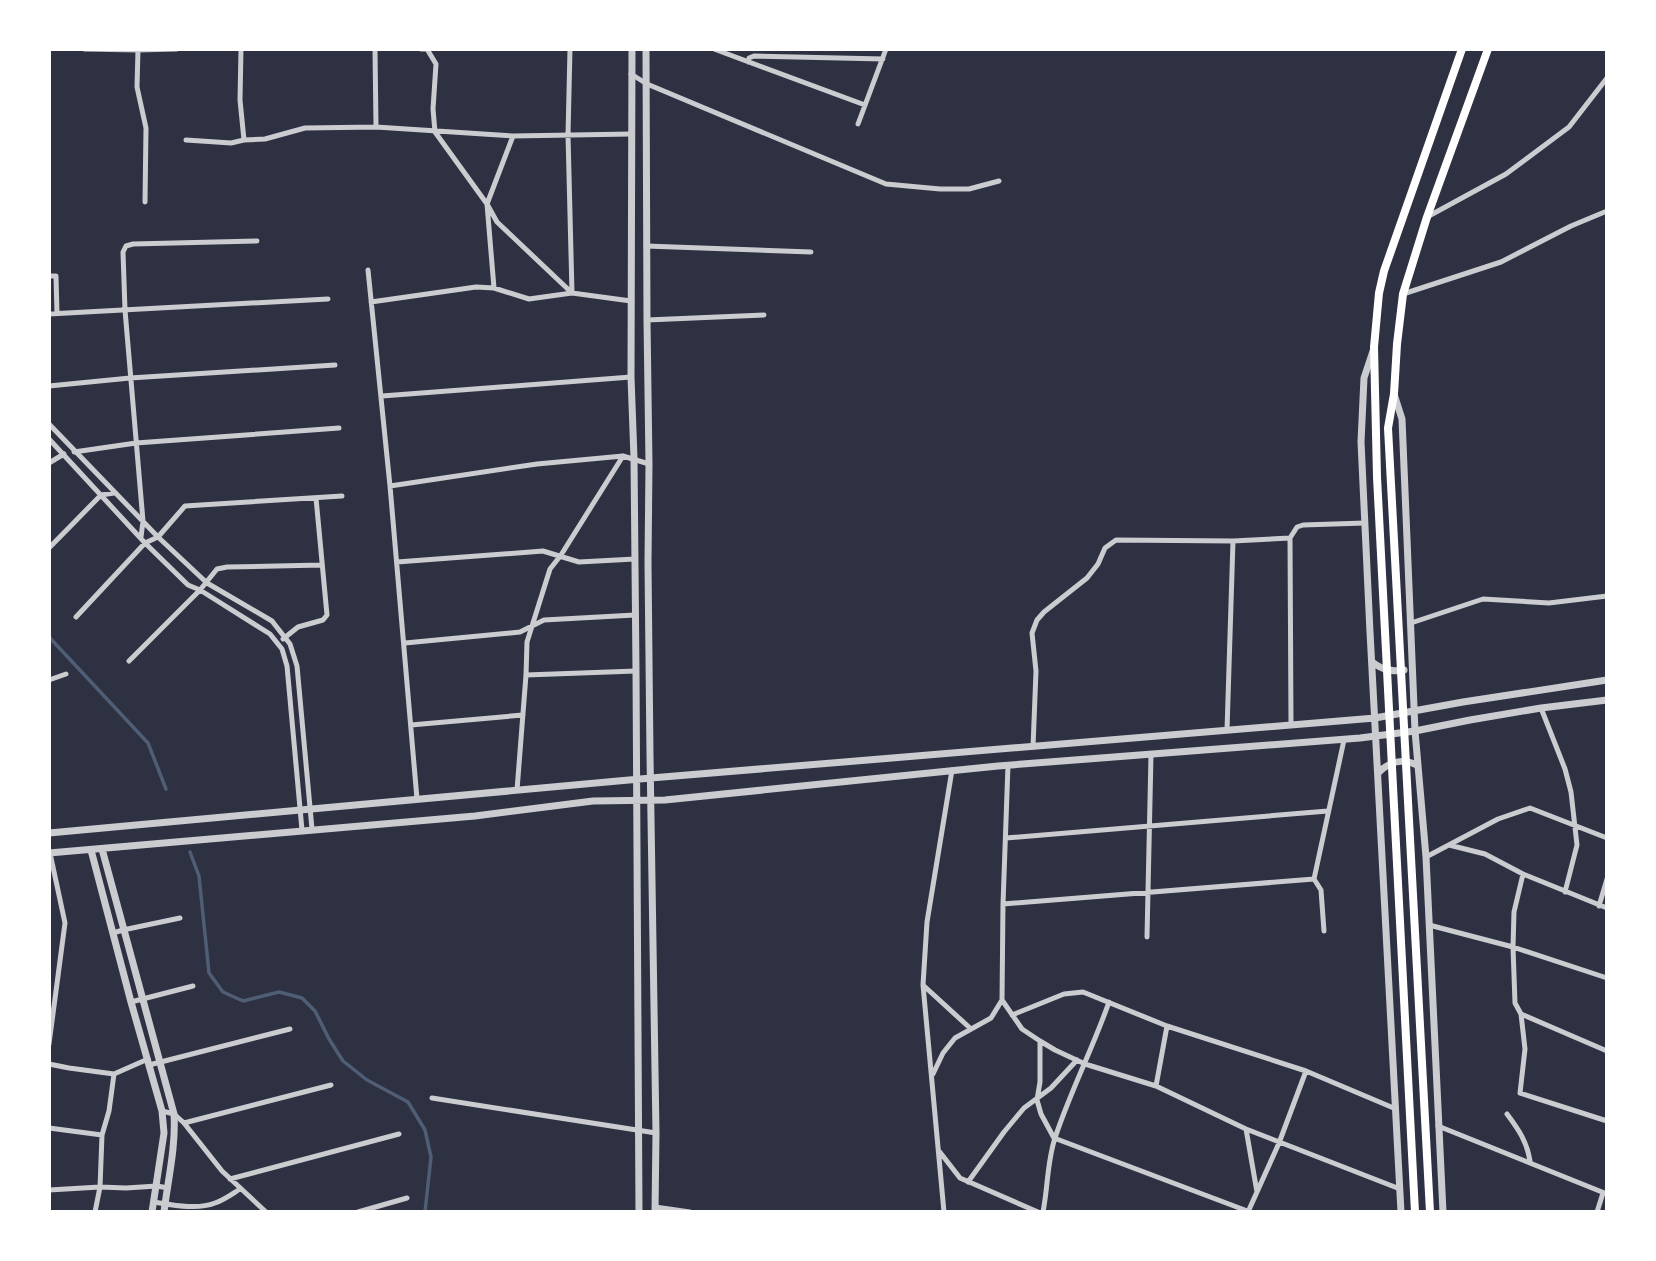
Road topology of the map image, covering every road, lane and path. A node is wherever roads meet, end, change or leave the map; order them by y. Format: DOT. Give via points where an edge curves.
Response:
graph roads {
  1 [pos="84,49"];
  2 [pos="177,49"];
  3 [pos="241,49"];
  4 [pos="375,49"];
  5 [pos="421,49"];
  6 [pos="570,49"];
  7 [pos="646,49"];
  8 [pos="714,49"];
  9 [pos="886,49"];
  10 [pos="1462,49"];
  11 [pos="1488,49"];
  12 [pos="138,50"];
  13 [pos="634,50"];
  14 [pos="883,59"];
  15 [pos="748,62"];
  16 [pos="631,74"];
  17 [pos="1607,78"];
  18 [pos="647,84"];
  19 [pos="865,106"];
  20 [pos="858,124"];
  21 [pos="376,127"];
  22 [pos="435,132"];
  23 [pos="631,134"];
  24 [pos="568,135"];
  25 [pos="513,136"];
  26 [pos="186,140"];
  27 [pos="244,140"];
  28 [pos="999,181"];
  29 [pos="145,202"];
  30 [pos="487,204"];
  31 [pos="1607,211"];
  32 [pos="1427,217"];
  33 [pos="257,241"];
  34 [pos="646,246"];
  35 [pos="811,252"];
  36 [pos="368,270"];
  37 [pos="49,276"];
  38 [pos="494,288"];
  39 [pos="572,293"];
  40 [pos="1404,294"];
  41 [pos="328,299"];
  42 [pos="631,301"];
  43 [pos="371,302"];
  44 [pos="125,310"];
  45 [pos="49,314"];
  46 [pos="57,314"];
  47 [pos="764,316"];
  48 [pos="647,320"];
  49 [pos="1374,347"];
  50 [pos="335,365"];
  51 [pos="631,377"];
  52 [pos="130,378"];
  53 [pos="49,386"];
  54 [pos="1394,394"];
  55 [pos="382,396"];
  56 [pos="49,424"];
  57 [pos="339,428"];
  58 [pos="49,439"];
  59 [pos="136,443"];
  60 [pos="75,452"];
  61 [pos="63,454"];
  62 [pos="622,456"];
  63 [pos="634,458"];
  64 [pos="49,463"];
  65 [pos="649,464"];
  66 [pos="390,486"];
  67 [pos="115,493"];
  68 [pos="101,495"];
  69 [pos="342,496"];
  70 [pos="316,498"];
  71 [pos="143,521"];
  72 [pos="1365,523"];
  73 [pos="141,537"];
  74 [pos="158,537"];
  75 [pos="1290,538"];
  76 [pos="1233,541"];
  77 [pos="145,543"];
  78 [pos="49,548"];
  79 [pos="561,555"];
  80 [pos="635,559"];
  81 [pos="397,562"];
  82 [pos="322,565"];
  83 [pos="206,583"];
  84 [pos="200,590"];
  85 [pos="1607,596"];
  86 [pos="635,615"];
  87 [pos="75,617"];
  88 [pos="1411,623"];
  89 [pos="531,627"];
  90 [pos="286,638"];
  91 [pos="278,643"];
  92 [pos="404,643"];
  93 [pos="129,661"];
  94 [pos="1372,662"];
  95 [pos="1412,666"];
  96 [pos="636,671"];
  97 [pos="66,674"];
  98 [pos="526,675"];
  99 [pos="49,680"];
  100 [pos="1607,680"];
  101 [pos="1607,700"];
  102 [pos="1541,708"];
  103 [pos="1414,711"];
  104 [pos="523,715"];
  105 [pos="1375,718"];
  106 [pos="1291,724"];
  107 [pos="411,725"];
  108 [pos="1227,730"];
  109 [pos="1415,731"];
  110 [pos="1377,736"];
  111 [pos="1344,740"];
  112 [pos="1033,747"];
  113 [pos="1151,755"];
  114 [pos="1009,765"];
  115 [pos="1418,765"];
  116 [pos="952,770"];
  117 [pos="1378,774"];
  118 [pos="650,778"];
  119 [pos="636,779"];
  120 [pos="517,790"];
  121 [pos="417,799"];
  122 [pos="636,799"];
  123 [pos="651,800"];
  124 [pos="305,809"];
  125 [pos="1328,811"];
  126 [pos="1574,826"];
  127 [pos="1149,827"];
  128 [pos="312,829"];
  129 [pos="302,830"];
  130 [pos="49,833"];
  131 [pos="1006,838"];
  132 [pos="1607,838"];
  133 [pos="1449,845"];
  134 [pos="102,849"];
  135 [pos="91,850"];
  136 [pos="50,853"];
  137 [pos="1426,857"];
  138 [pos="1523,874"];
  139 [pos="1314,879"];
  140 [pos="1607,879"];
  141 [pos="1147,891"];
  142 [pos="1565,892"];
  143 [pos="1003,904"];
  144 [pos="1599,906"];
  145 [pos="1607,908"];
  146 [pos="180,918"];
  147 [pos="1428,925"];
  148 [pos="123,930"];
  149 [pos="1324,931"];
  150 [pos="113,933"];
  151 [pos="1147,937"];
  152 [pos="1513,947"];
  153 [pos="1607,978"];
  154 [pos="923,985"];
  155 [pos="192,986"];
  156 [pos="142,1000"];
  157 [pos="1002,1000"];
  158 [pos="131,1002"];
  159 [pos="1109,1002"];
  160 [pos="1521,1014"];
  161 [pos="1012,1015"];
  162 [pos="51,1019"];
  163 [pos="1167,1026"];
  164 [pos="290,1028"];
  165 [pos="971,1028"];
  166 [pos="1040,1041"];
  167 [pos="49,1044"];
  168 [pos="1607,1051"];
  169 [pos="1077,1060"];
  170 [pos="148,1062"];
  171 [pos="160,1063"];
  172 [pos="49,1064"];
  173 [pos="1084,1064"];
  174 [pos="1306,1071"];
  175 [pos="114,1074"];
  176 [pos="932,1076"];
  177 [pos="331,1085"];
  178 [pos="1156,1086"];
  179 [pos="432,1098"];
  180 [pos="1037,1100"];
  181 [pos="1396,1109"];
  182 [pos="162,1111"];
  183 [pos="174,1114"];
  184 [pos="1507,1114"];
  185 [pos="1607,1121"];
  186 [pos="184,1123"];
  187 [pos="1438,1126"];
  188 [pos="49,1128"];
  189 [pos="1245,1129"];
  190 [pos="639,1130"];
  191 [pos="656,1133"];
  192 [pos="399,1134"];
  193 [pos="102,1135"];
  194 [pos="1055,1138"];
  195 [pos="1279,1143"];
  196 [pos="938,1149"];
  197 [pos="1530,1161"];
  198 [pos="230,1179"];
  199 [pos="968,1182"];
  200 [pos="157,1186"];
  201 [pos="100,1187"];
  202 [pos="167,1188"];
  203 [pos="240,1189"];
  204 [pos="1400,1189"];
  205 [pos="49,1190"];
  206 [pos="1257,1192"];
  207 [pos="1605,1193"];
  208 [pos="407,1198"];
  209 [pos="154,1202"];
  210 [pos="164,1208"];
  211 [pos="655,1210"];
  212 [pos="1445,1211"];
  213 [pos="95,1212"];
  214 [pos="152,1212"];
  215 [pos="266,1212"];
  216 [pos="358,1212"];
  217 [pos="639,1212"];
  218 [pos="690,1212"];
  219 [pos="944,1212"];
  220 [pos="1041,1212"];
  221 [pos="1249,1212"];
  222 [pos="1401,1212"];
  223 [pos="1415,1212"];
  224 [pos="1430,1212"];
  225 [pos="1597,1212"];
  1 -- 12 [label="street"];
  2 -- 12 [label="street"];
  3 -- 27 [label="street"];
  4 -- 21 [label="street"];
  5 -- 22 [label="street" via="427,49 436,64"];
  6 -- 24 [label="street"];
  7 -- 18 [label="street"];
  8 -- 15 [label="street"];
  9 -- 14 [label="street"];
  10 -- 49 [label="main road" via="1384,271"];
  11 -- 32 [label="main road"];
  12 -- 29 [label="street" via="137,87 146,128"];
  13 -- 16 [label="street"];
  14 -- 15 [label="street" via="754,56"];
  14 -- 19 [label="street"];
  15 -- 19 [label="street"];
  16 -- 18 [label="street"];
  16 -- 23 [label="street"];
  17 -- 32 [label="street" via="1569,127 1506,174"];
  18 -- 28 [label="street" via="886,184 969,189"];
  18 -- 34 [label="street"];
  19 -- 20 [label="street"];
  21 -- 22 [label="street"];
  21 -- 27 [label="street" via="305,128"];
  22 -- 25 [label="street"];
  22 -- 30 [label="street"];
  23 -- 24 [label="street"];
  23 -- 42 [label="street"];
  24 -- 25 [label="street"];
  24 -- 39 [label="street"];
  25 -- 30 [label="street"];
  26 -- 27 [label="street"];
  30 -- 38 [label="street"];
  30 -- 39 [label="street" via="497,222"];
  31 -- 40 [label="street" via="1501,262"];
  32 -- 40 [label="main road"];
  33 -- 44 [label="street" via="126,246"];
  34 -- 35 [label="street"];
  34 -- 48 [label="street"];
  36 -- 43 [label="street"];
  37 -- 46 [label="street" via="56,275"];
  38 -- 39 [label="street" via="529,299"];
  38 -- 43 [label="street"];
  39 -- 42 [label="street"];
  40 -- 54 [label="main road"];
  41 -- 44 [label="street"];
  42 -- 51 [label="street"];
  43 -- 55 [label="street"];
  44 -- 46 [label="street"];
  44 -- 52 [label="street"];
  45 -- 46 [label="street"];
  47 -- 48 [label="street"];
  48 -- 65 [label="street"];
  49 -- 72 [label="street" via="1364,378 1362,415"];
  49 -- 223 [label="main road"];
  50 -- 52 [label="street"];
  51 -- 55 [label="street"];
  51 -- 63 [label="street"];
  52 -- 53 [label="street"];
  52 -- 59 [label="street"];
  54 -- 88 [label="street" via="1402,419"];
  54 -- 224 [label="main road" via="1388,428 1390,475"];
  55 -- 66 [label="street"];
  56 -- 60 [label="street"];
  57 -- 59 [label="street"];
  58 -- 61 [label="street"];
  59 -- 60 [label="street"];
  59 -- 71 [label="street"];
  60 -- 61 [label="street"];
  60 -- 67 [label="street"];
  61 -- 64 [label="street"];
  61 -- 68 [label="street"];
  62 -- 63 [label="street"];
  62 -- 66 [label="street"];
  62 -- 79 [label="street"];
  63 -- 65 [label="street"];
  63 -- 80 [label="street"];
  65 -- 118 [label="street"];
  66 -- 81 [label="street"];
  67 -- 68 [label="street"];
  67 -- 71 [label="street"];
  68 -- 73 [label="street"];
  68 -- 78 [label="street"];
  69 -- 70 [label="street"];
  70 -- 74 [label="street" via="186,506"];
  70 -- 82 [label="street"];
  71 -- 73 [label="street"];
  71 -- 74 [label="street"];
  72 -- 75 [label="street" via="1303,525"];
  72 -- 94 [label="street"];
  73 -- 77 [label="street"];
  74 -- 77 [label="street"];
  74 -- 83 [label="street"];
  75 -- 76 [label="street"];
  75 -- 106 [label="street"];
  76 -- 108 [label="street"];
  76 -- 112 [label="street" via="1116,540 1105,548 1087,578 1044,612 1032,633 1036,671"];
  77 -- 84 [label="street" via="188,585"];
  77 -- 87 [label="street"];
  79 -- 80 [label="street" via="579,562"];
  79 -- 81 [label="street" via="543,551"];
  79 -- 89 [label="street" via="550,569"];
  80 -- 86 [label="street"];
  81 -- 92 [label="street"];
  82 -- 83 [label="street" via="227,567 218,569"];
  82 -- 90 [label="street" via="327,615 298,627"];
  83 -- 84 [label="street"];
  83 -- 90 [label="street" via="272,621"];
  84 -- 91 [label="street"];
  84 -- 93 [label="street"];
  85 -- 88 [label="street" via="1549,603 1483,598"];
  86 -- 89 [label="street" via="544,620"];
  86 -- 96 [label="street"];
  88 -- 95 [label="street"];
  89 -- 92 [label="street" via="520,632"];
  89 -- 98 [label="street"];
  90 -- 91 [label="street"];
  90 -- 124 [label="street" via="297,666"];
  91 -- 124 [label="street" via="287,666"];
  92 -- 107 [label="street"];
  94 -- 95 [label="street" via="1393,671"];
  94 -- 105 [label="street"];
  95 -- 103 [label="street"];
  96 -- 98 [label="street"];
  96 -- 119 [label="street"];
  97 -- 99 [label="street"];
  98 -- 104 [label="street"];
  100 -- 103 [label="street"];
  101 -- 102 [label="street"];
  102 -- 109 [label="street"];
  102 -- 126 [label="street" via="1565,769"];
  103 -- 105 [label="street"];
  103 -- 109 [label="street"];
  104 -- 107 [label="street"];
  104 -- 120 [label="street"];
  105 -- 106 [label="street"];
  105 -- 110 [label="street"];
  106 -- 108 [label="street"];
  107 -- 121 [label="street"];
  108 -- 112 [label="street"];
  109 -- 110 [label="street"];
  109 -- 115 [label="street"];
  110 -- 111 [label="street"];
  110 -- 117 [label="street"];
  111 -- 113 [label="street"];
  111 -- 125 [label="street"];
  112 -- 118 [label="street"];
  113 -- 114 [label="street"];
  113 -- 127 [label="street"];
  114 -- 116 [label="street"];
  114 -- 131 [label="street"];
  115 -- 117 [label="street" via="1393,762"];
  115 -- 137 [label="street"];
  116 -- 123 [label="street"];
  116 -- 154 [label="street"];
  117 -- 181 [label="street"];
  118 -- 119 [label="street"];
  118 -- 123 [label="street"];
  119 -- 120 [label="street"];
  119 -- 122 [label="street"];
  120 -- 121 [label="street"];
  121 -- 124 [label="street"];
  122 -- 123 [label="street"];
  122 -- 128 [label="street"];
  122 -- 190 [label="street"];
  123 -- 191 [label="street"];
  124 -- 128 [label="street"];
  124 -- 129 [label="street"];
  124 -- 130 [label="street"];
  125 -- 127 [label="street"];
  125 -- 139 [label="street"];
  126 -- 132 [label="street"];
  126 -- 133 [label="street" via="1530,808"];
  126 -- 142 [label="street" via="1577,845"];
  127 -- 131 [label="street"];
  127 -- 141 [label="street"];
  128 -- 129 [label="street"];
  129 -- 134 [label="street"];
  131 -- 143 [label="street"];
  133 -- 137 [label="street"];
  133 -- 138 [label="street" via="1485,854"];
  134 -- 135 [label="street"];
  134 -- 148 [label="street"];
  135 -- 136 [label="street"];
  135 -- 150 [label="street"];
  136 -- 162 [label="street" via="65,923"];
  137 -- 147 [label="street"];
  138 -- 142 [label="street"];
  138 -- 152 [label="street" via="1514,912"];
  139 -- 141 [label="street"];
  139 -- 149 [label="street" via="1321,890"];
  140 -- 144 [label="street"];
  141 -- 143 [label="street"];
  141 -- 151 [label="street"];
  142 -- 144 [label="street"];
  143 -- 157 [label="street"];
  144 -- 145 [label="street"];
  146 -- 148 [label="street"];
  147 -- 152 [label="street"];
  147 -- 187 [label="street"];
  148 -- 150 [label="street"];
  148 -- 156 [label="street"];
  150 -- 158 [label="street"];
  152 -- 153 [label="street"];
  152 -- 160 [label="street" via="1515,1003"];
  154 -- 165 [label="street"];
  154 -- 176 [label="street"];
  155 -- 156 [label="street"];
  156 -- 158 [label="street"];
  156 -- 171 [label="street"];
  157 -- 161 [label="street"];
  157 -- 165 [label="street" via="991,1018"];
  158 -- 170 [label="street"];
  159 -- 161 [label="street" via="1083,992 1064,994"];
  159 -- 163 [label="street"];
  159 -- 173 [label="street"];
  160 -- 168 [label="street"];
  160 -- 185 [label="street" via="1525,1049 1520,1093"];
  161 -- 166 [label="street"];
  162 -- 167 [label="street"];
  163 -- 174 [label="street"];
  163 -- 178 [label="street"];
  164 -- 171 [label="street"];
  165 -- 176 [label="street" via="955,1038"];
  166 -- 169 [label="street"];
  166 -- 180 [label="street"];
  169 -- 173 [label="street"];
  169 -- 180 [label="street"];
  170 -- 171 [label="street"];
  170 -- 175 [label="street"];
  170 -- 182 [label="street"];
  171 -- 183 [label="street"];
  172 -- 175 [label="street"];
  173 -- 178 [label="street"];
  173 -- 194 [label="street"];
  174 -- 181 [label="street"];
  174 -- 195 [label="street"];
  175 -- 193 [label="street"];
  176 -- 196 [label="street"];
  177 -- 186 [label="street"];
  178 -- 189 [label="street"];
  179 -- 190 [label="street"];
  180 -- 194 [label="street"];
  180 -- 199 [label="street" via="1017,1116"];
  181 -- 204 [label="street"];
  182 -- 183 [label="street"];
  182 -- 200 [label="street"];
  183 -- 186 [label="street"];
  183 -- 202 [label="street"];
  184 -- 197 [label="street" via="1527,1144"];
  186 -- 198 [label="street"];
  187 -- 197 [label="street"];
  187 -- 212 [label="street"];
  188 -- 193 [label="street"];
  189 -- 195 [label="street"];
  189 -- 206 [label="street"];
  190 -- 191 [label="street"];
  190 -- 217 [label="street"];
  191 -- 211 [label="street"];
  192 -- 198 [label="street"];
  193 -- 201 [label="street"];
  194 -- 220 [label="street"];
  194 -- 221 [label="street"];
  195 -- 204 [label="street"];
  195 -- 206 [label="street"];
  196 -- 199 [label="street"];
  196 -- 219 [label="street"];
  197 -- 207 [label="street"];
  198 -- 203 [label="street"];
  199 -- 220 [label="street"];
  200 -- 201 [label="street"];
  200 -- 202 [label="street"];
  200 -- 209 [label="street"];
  201 -- 205 [label="street"];
  201 -- 213 [label="street"];
  202 -- 210 [label="street"];
  203 -- 210 [label="street" via="207,1206"];
  203 -- 215 [label="street"];
  204 -- 222 [label="street"];
  206 -- 221 [label="street"];
  207 -- 225 [label="street"];
  208 -- 216 [label="street"];
  209 -- 210 [label="street"];
  209 -- 214 [label="street"];
  211 -- 218 [label="street"];
}
